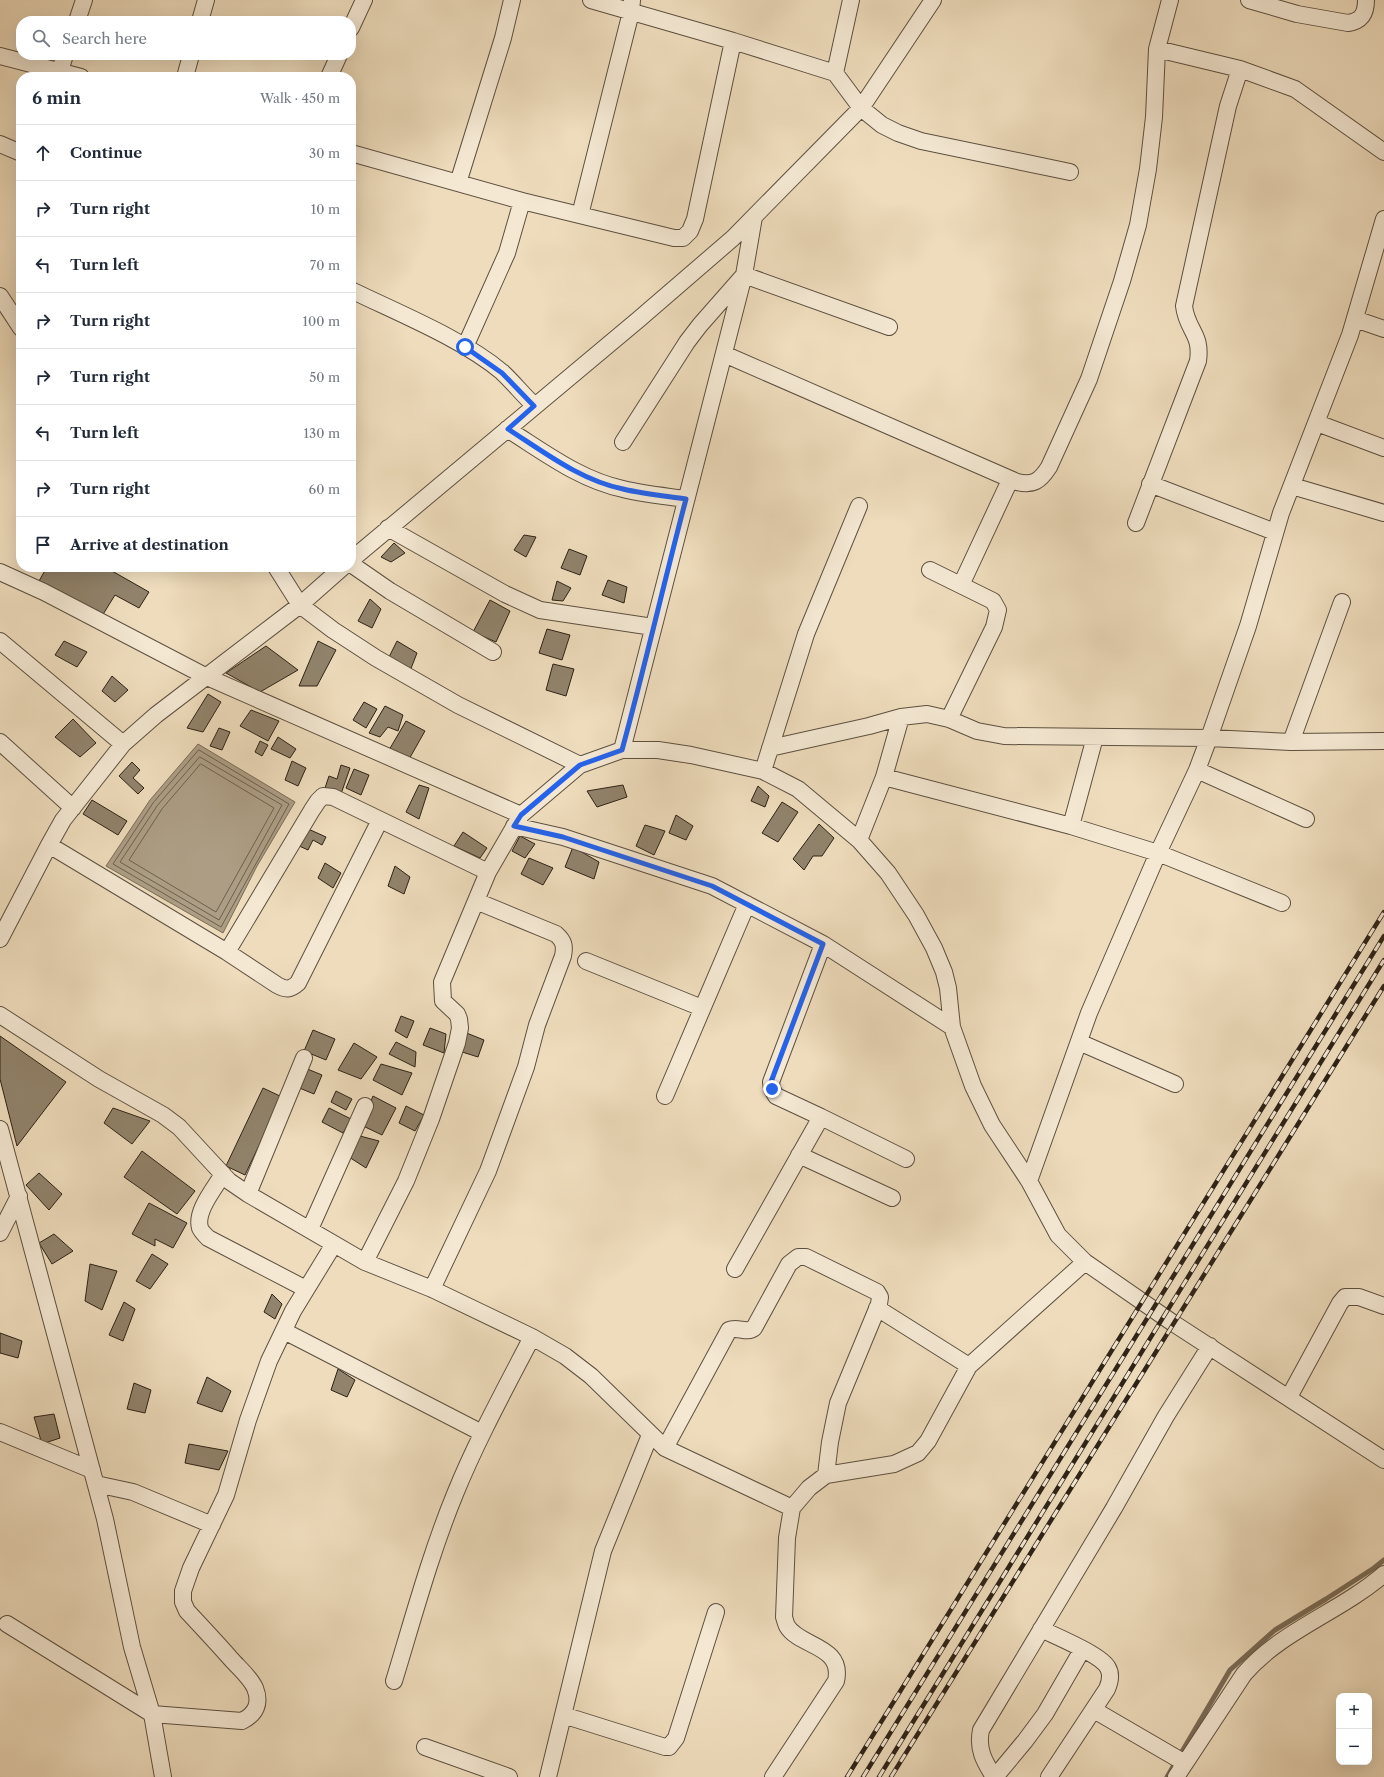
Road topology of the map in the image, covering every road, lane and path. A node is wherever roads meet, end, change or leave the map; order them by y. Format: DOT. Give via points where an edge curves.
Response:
graph roads {
  1 [pos="84,0"];
  2 [pos="206,0"];
  3 [pos="364,0"];
  4 [pos="512,0"];
  5 [pos="591,0"];
  6 [pos="851,0"];
  7 [pos="933,0"];
  8 [pos="1170,0"];
  9 [pos="1249,0"];
  10 [pos="1366,0"];
  11 [pos="631,6"];
  12 [pos="79,16"];
  13 [pos="201,16"];
  14 [pos="356,17"];
  15 [pos="732,41"];
  16 [pos="1157,49"];
  17 [pos="1,60"];
  18 [pos="63,60"];
  19 [pos="190,60"];
  20 [pos="337,60"];
  21 [pos="1240,69"];
  22 [pos="51,72"];
  23 [pos="60,72"];
  24 [pos="186,72"];
  25 [pos="331,72"];
  26 [pos="835,74"];
  27 [pos="861,108"];
  28 [pos="0,144"];
  29 [pos="16,151"];
  30 [pos="1384,152"];
  31 [pos="356,154"];
  32 [pos="1070,172"];
  33 [pos="458,184"];
  34 [pos="522,201"];
  35 [pos="580,215"];
  36 [pos="754,217"];
  37 [pos="1384,219"];
  38 [pos="744,275"];
  39 [pos="356,292"];
  40 [pos="0,296"];
  41 [pos="1355,319"];
  42 [pos="16,320"];
  43 [pos="889,327"];
  44 [pos="1384,329"];
  45 [pos="465,347"];
  46 [pos="724,354"];
  47 [pos="534,406"];
  48 [pos="1317,423"];
  49 [pos="508,429"];
  50 [pos="623,442"];
  51 [pos="1384,448"];
  52 [pos="1010,480"];
  53 [pos="1150,484"];
  54 [pos="1292,486"];
  55 [pos="686,499"];
  56 [pos="859,506"];
  57 [pos="1384,513"];
  58 [pos="1136,523"];
  59 [pos="388,528"];
  60 [pos="1275,532"];
  61 [pos="356,556"];
  62 [pos="356,567"];
  63 [pos="930,570"];
  64 [pos="0,572"];
  65 [pos="279,572"];
  66 [pos="337,572"];
  67 [pos="961,586"];
  68 [pos="1342,602"];
  69 [pos="300,605"];
  70 [pos="653,627"];
  71 [pos="0,641"];
  72 [pos="493,652"];
  73 [pos="207,677"];
  74 [pos="901,717"];
  75 [pos="950,719"];
  76 [pos="1095,737"];
  77 [pos="1209,738"];
  78 [pos="1384,741"];
  79 [pos="0,742"];
  80 [pos="1291,742"];
  81 [pos="123,744"];
  82 [pos="770,748"];
  83 [pos="622,750"];
  84 [pos="580,765"];
  85 [pos="1197,770"];
  86 [pos="763,771"];
  87 [pos="884,777"];
  88 [pos="73,808"];
  89 [pos="1306,819"];
  90 [pos="380,820"];
  91 [pos="517,820"];
  92 [pos="1071,826"];
  93 [pos="859,840"];
  94 [pos="49,845"];
  95 [pos="1158,853"];
  96 [pos="488,872"];
  97 [pos="476,901"];
  98 [pos="1282,903"];
  99 [pos="747,904"];
  100 [pos="0,939"];
  101 [pos="823,944"];
  102 [pos="227,952"];
  103 [pos="586,961"];
  104 [pos="702,1008"];
  105 [pos="0,1015"];
  106 [pos="952,1027"];
  107 [pos="1079,1042"];
  108 [pos="304,1058"];
  109 [pos="1175,1084"];
  110 [pos="665,1096"];
  111 [pos="365,1106"];
  112 [pos="821,1117"];
  113 [pos="0,1129"];
  114 [pos="799,1155"];
  115 [pos="906,1159"];
  116 [pos="223,1174"];
  117 [pos="1029,1180"];
  118 [pos="248,1194"];
  119 [pos="19,1196"];
  120 [pos="892,1198"];
  121 [pos="310,1229"];
  122 [pos="0,1234"];
  123 [pos="334,1244"];
  124 [pos="365,1262"];
  125 [pos="1085,1262"];
  126 [pos="736,1269"];
  127 [pos="306,1289"];
  128 [pos="432,1289"];
  129 [pos="1384,1306"];
  130 [pos="877,1308"];
  131 [pos="284,1331"];
  132 [pos="532,1336"];
  133 [pos="1210,1346"];
  134 [pos="969,1366"];
  135 [pos="1288,1397"];
  136 [pos="0,1432"];
  137 [pos="482,1433"];
  138 [pos="650,1435"];
  139 [pos="665,1448"];
  140 [pos="1384,1460"];
  141 [pos="826,1475"];
  142 [pos="94,1477"];
  143 [pos="792,1508"];
  144 [pos="212,1525"];
  145 [pos="1384,1574"];
  146 [pos="716,1612"];
  147 [pos="7,1624"];
  148 [pos="1041,1629"];
  149 [pos="1082,1650"];
  150 [pos="394,1681"];
  151 [pos="1094,1710"];
  152 [pos="152,1714"];
  153 [pos="563,1715"];
  154 [pos="425,1747"];
  155 [pos="1180,1760"];
  156 [pos="164,1777"];
  157 [pos="509,1777"];
  158 [pos="548,1777"];
  159 [pos="773,1777"];
  160 [pos="994,1777"];
  161 [pos="1049,1777"];
  162 [pos="1176,1777"];
  1 -- 12 [label="street"];
  2 -- 13 [label="street"];
  3 -- 14 [label="street"];
  4 -- 33 [label="street" via="503,38"];
  5 -- 11 [label="street"];
  6 -- 26 [label="street"];
  7 -- 27 [label="street"];
  8 -- 16 [label="street"];
  9 -- 10 [label="street" via="1297,14 1348,23 1362,18"];
  11 -- 15 [label="street"];
  11 -- 35 [label="street"];
  15 -- 26 [label="street"];
  15 -- 35 [label="street" via="696,219 690,231 683,238 674,238"];
  16 -- 21 [label="street"];
  16 -- 52 [label="street" via="1154,117 1138,225 1089,379 1042,477 1033,484"];
  17 -- 22 [label="street"];
  18 -- 23 [label="street"];
  19 -- 24 [label="street"];
  20 -- 25 [label="street"];
  21 -- 30 [label="street" via="1295,89"];
  21 -- 53 [label="street" via="1228,106 1184,306 1186,317 1198,338 1198,361"];
  26 -- 27 [label="street"];
  27 -- 32 [label="street" via="882,125 921,141"];
  27 -- 36 [label="street"];
  28 -- 29 [label="street"];
  31 -- 33 [label="street"];
  33 -- 34 [label="street"];
  34 -- 35 [label="street"];
  34 -- 45 [label="street" via="505,259"];
  36 -- 38 [label="street"];
  36 -- 47 [label="street" via="638,320"];
  37 -- 41 [label="street"];
  38 -- 43 [label="street"];
  38 -- 46 [label="street"];
  38 -- 50 [label="street" via="700,325"];
  39 -- 45 [label="street"];
  40 -- 42 [label="street"];
  41 -- 44 [label="street"];
  41 -- 48 [label="street"];
  45 -- 47 [label="street" via="502,373"];
  46 -- 52 [label="street"];
  46 -- 55 [label="street"];
  47 -- 49 [label="street"];
  48 -- 51 [label="street"];
  48 -- 54 [label="street"];
  49 -- 55 [label="street" via="560,462 597,481 622,489"];
  49 -- 59 [label="street"];
  52 -- 67 [label="street"];
  53 -- 58 [label="street"];
  53 -- 60 [label="street"];
  54 -- 57 [label="street"];
  54 -- 60 [label="street"];
  55 -- 70 [label="street"];
  56 -- 82 [label="street" via="806,634"];
  59 -- 61 [label="street"];
  59 -- 70 [label="street" via="505,594 540,610"];
  60 -- 77 [label="street" via="1248,626"];
  62 -- 72 [label="street" via="390,591"];
  63 -- 67 [label="street"];
  64 -- 73 [label="street" via="44,592"];
  65 -- 69 [label="street"];
  66 -- 69 [label="street"];
  67 -- 75 [label="street" via="993,601 998,610 994,627"];
  68 -- 80 [label="street"];
  69 -- 73 [label="street"];
  69 -- 84 [label="street" via="376,658 458,705"];
  70 -- 83 [label="street"];
  71 -- 81 [label="street"];
  73 -- 81 [label="street" via="156,715"];
  73 -- 91 [label="street"];
  74 -- 75 [label="street" via="927,714"];
  74 -- 82 [label="street"];
  74 -- 87 [label="street"];
  75 -- 76 [label="street" via="977,731 1004,736"];
  76 -- 77 [label="street"];
  76 -- 92 [label="street"];
  77 -- 80 [label="street"];
  77 -- 85 [label="street"];
  78 -- 80 [label="street"];
  79 -- 88 [label="street"];
  81 -- 88 [label="street"];
  82 -- 86 [label="street"];
  83 -- 84 [label="street"];
  83 -- 86 [label="street" via="658,750"];
  84 -- 91 [label="street"];
  85 -- 89 [label="street"];
  85 -- 95 [label="street"];
  86 -- 93 [label="street" via="798,789"];
  87 -- 92 [label="street"];
  87 -- 93 [label="street"];
  88 -- 94 [label="street"];
  90 -- 96 [label="street"];
  90 -- 102 [label="street" via="333,797 324,796 318,801"];
  90 -- 102 [label="street" via="298,983 291,989 276,986"];
  91 -- 96 [label="street"];
  91 -- 99 [label="street" via="681,874"];
  92 -- 95 [label="street"];
  93 -- 106 [label="street" via="888,873 934,948 948,988"];
  94 -- 100 [label="street"];
  94 -- 102 [label="street"];
  95 -- 98 [label="street"];
  95 -- 107 [label="street" via="1098,991"];
  96 -- 97 [label="street"];
  97 -- 124 [label="street" via="442,982 443,1000 459,1019 457,1043 431,1119 406,1180"];
  97 -- 128 [label="street" via="556,934 563,940 564,948 537,1025 526,1067 488,1171"];
  99 -- 101 [label="street"];
  99 -- 104 [label="street"];
  101 -- 106 [label="street"];
  101 -- 112 [label="street" via="771,1082 776,1096"];
  103 -- 104 [label="street"];
  104 -- 110 [label="street"];
  105 -- 116 [label="street" via="179,1127"];
  106 -- 117 [label="street" via="973,1086 992,1125"];
  107 -- 109 [label="street"];
  107 -- 117 [label="street"];
  108 -- 118 [label="street"];
  111 -- 121 [label="street"];
  112 -- 114 [label="street"];
  112 -- 115 [label="street"];
  113 -- 119 [label="street"];
  114 -- 120 [label="street"];
  114 -- 126 [label="street"];
  116 -- 118 [label="street"];
  116 -- 127 [label="street" via="201,1212 201,1229 208,1238"];
  117 -- 125 [label="street" via="1058,1235"];
  118 -- 121 [label="street"];
  119 -- 122 [label="street"];
  119 -- 142 [label="street"];
  121 -- 123 [label="street"];
  123 -- 124 [label="street"];
  123 -- 127 [label="street"];
  124 -- 128 [label="street"];
  125 -- 133 [label="street"];
  125 -- 134 [label="street"];
  127 -- 131 [label="street"];
  128 -- 132 [label="street"];
  129 -- 135 [label="street" via="1359,1297 1345,1297"];
  130 -- 134 [label="street"];
  130 -- 139 [label="street" via="880,1297 877,1292 806,1257 798,1257 792,1261 754,1328 746,1331 733,1328 727,1333"];
  130 -- 141 [label="street" via="838,1403"];
  131 -- 137 [label="street"];
  131 -- 144 [label="street" via="269,1361 226,1495"];
  132 -- 137 [label="street"];
  132 -- 138 [label="street" via="591,1376"];
  133 -- 135 [label="street"];
  133 -- 148 [label="street"];
  134 -- 141 [label="street" via="928,1441 918,1453 894,1464"];
  135 -- 140 [label="street"];
  136 -- 142 [label="street"];
  137 -- 150 [label="street" via="454,1495"];
  138 -- 139 [label="street"];
  138 -- 153 [label="street" via="603,1551"];
  139 -- 143 [label="street"];
  141 -- 143 [label="street" via="809,1488"];
  142 -- 144 [label="street"];
  142 -- 152 [label="street" via="132,1647"];
  143 -- 159 [label="street" via="784,1617 788,1627 827,1653 838,1671 836,1681"];
  144 -- 152 [label="street" via="191,1568 184,1591 184,1602 187,1611 244,1672 254,1687 257,1697 256,1708 250,1717 242,1721"];
  145 -- 155 [label="street" via="1364,1590 1287,1636 1264,1653 1244,1674"];
  146 -- 153 [label="street" via="676,1738 670,1747"];
  147 -- 152 [label="street"];
  148 -- 149 [label="street"];
  148 -- 160 [label="street" via="981,1730 981,1756"];
  149 -- 151 [label="street" via="1099,1658 1110,1673 1108,1689"];
  149 -- 160 [label="street" via="1045,1714"];
  151 -- 155 [label="street"];
  151 -- 161 [label="street"];
  152 -- 156 [label="street"];
  153 -- 158 [label="street"];
  154 -- 157 [label="street"];
  155 -- 162 [label="street"];
}
